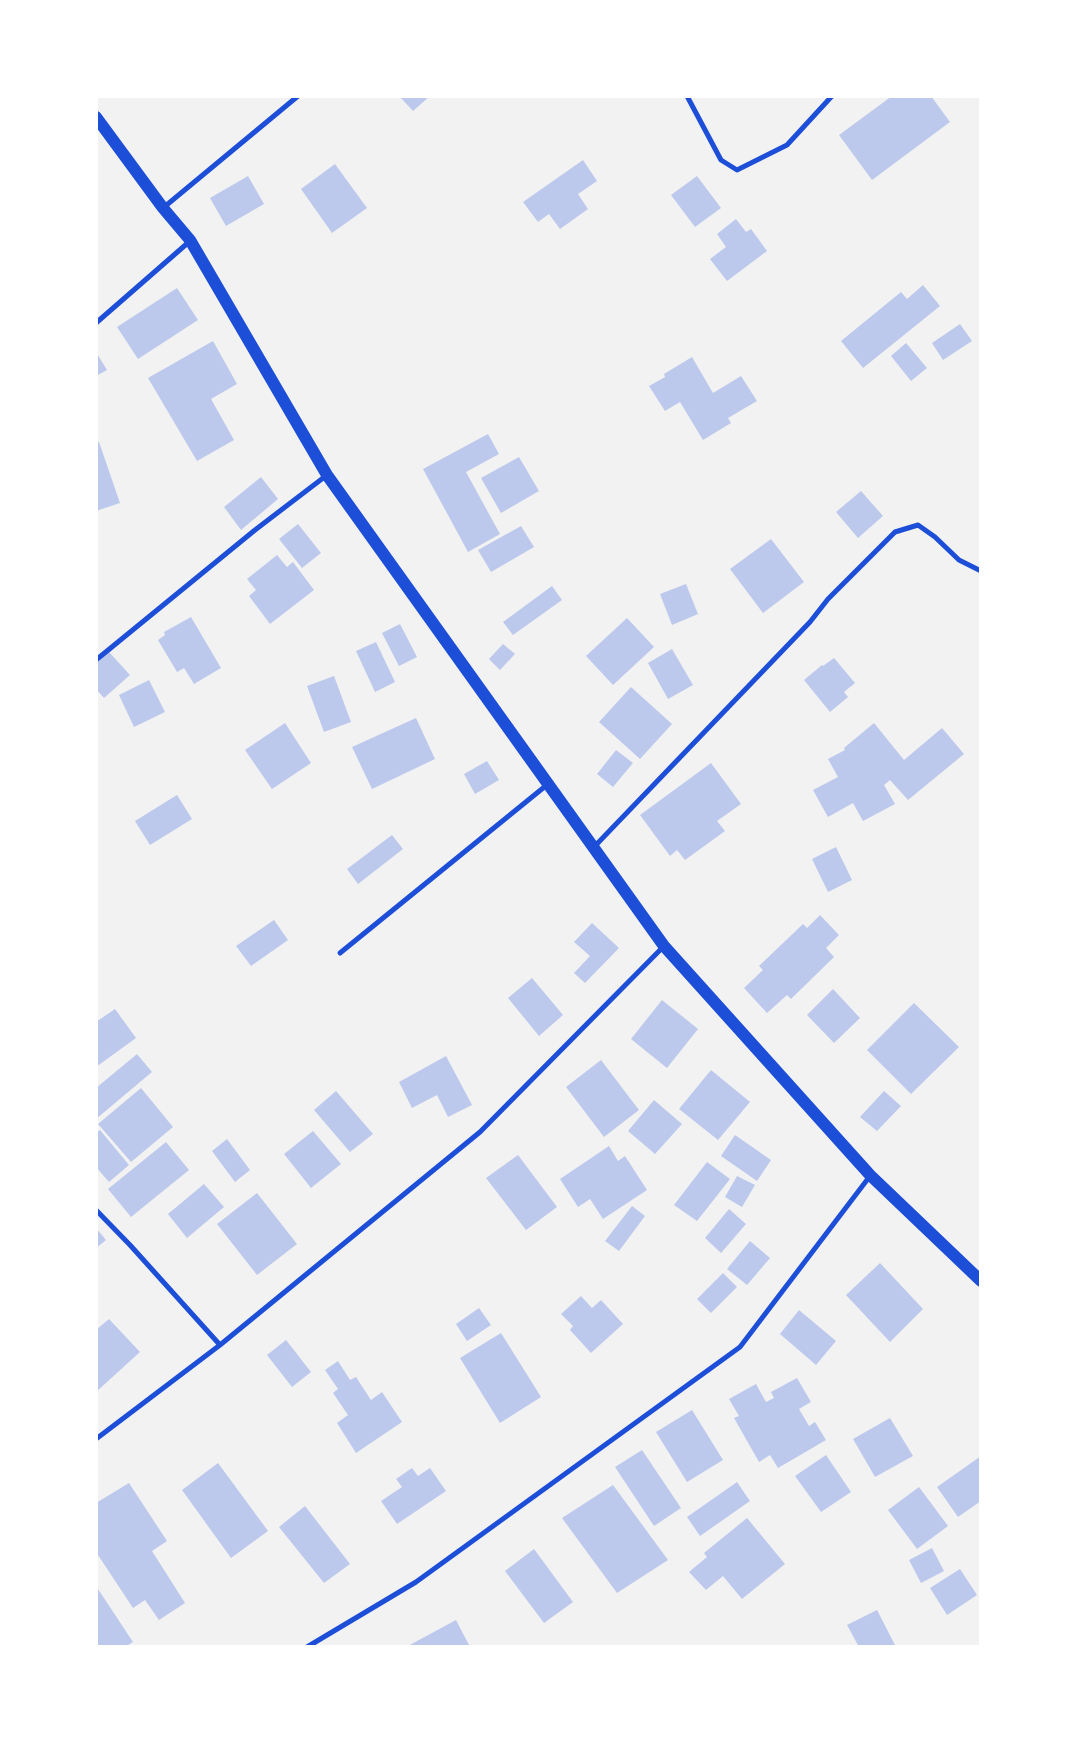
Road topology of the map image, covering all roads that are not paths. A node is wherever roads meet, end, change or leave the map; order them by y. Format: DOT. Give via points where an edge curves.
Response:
graph roads {
  1 [pos="298,96"];
  2 [pos="686,96"];
  3 [pos="832,96"];
  4 [pos="96,117"];
  5 [pos="163,208"];
  6 [pos="190,240"];
  7 [pos="96,323"];
  8 [pos="327,475"];
  9 [pos="981,571"];
  10 [pos="96,660"];
  11 [pos="549,784"];
  12 [pos="594,847"];
  13 [pos="664,946"];
  14 [pos="340,953"];
  15 [pos="870,1176"];
  16 [pos="96,1210"];
  17 [pos="981,1281"];
  18 [pos="220,1345"];
  19 [pos="96,1438"];
  20 [pos="307,1647"];
  1 -- 5 [label="street"];
  2 -- 3 [label="street" via="721,160 737,170 787,145"];
  4 -- 5 [label="main road"];
  5 -- 6 [label="main road"];
  6 -- 7 [label="street"];
  6 -- 8 [label="main road"];
  8 -- 10 [label="street"];
  8 -- 11 [label="main road"];
  9 -- 12 [label="street" via="958,560 918,525 895,532"];
  11 -- 12 [label="main road"];
  11 -- 14 [label="street"];
  12 -- 13 [label="main road"];
  13 -- 15 [label="main road"];
  13 -- 18 [label="street" via="480,1132"];
  15 -- 17 [label="main road"];
  15 -- 20 [label="street" via="740,1347 416,1582"];
  16 -- 18 [label="street"];
  18 -- 19 [label="street"];
}
